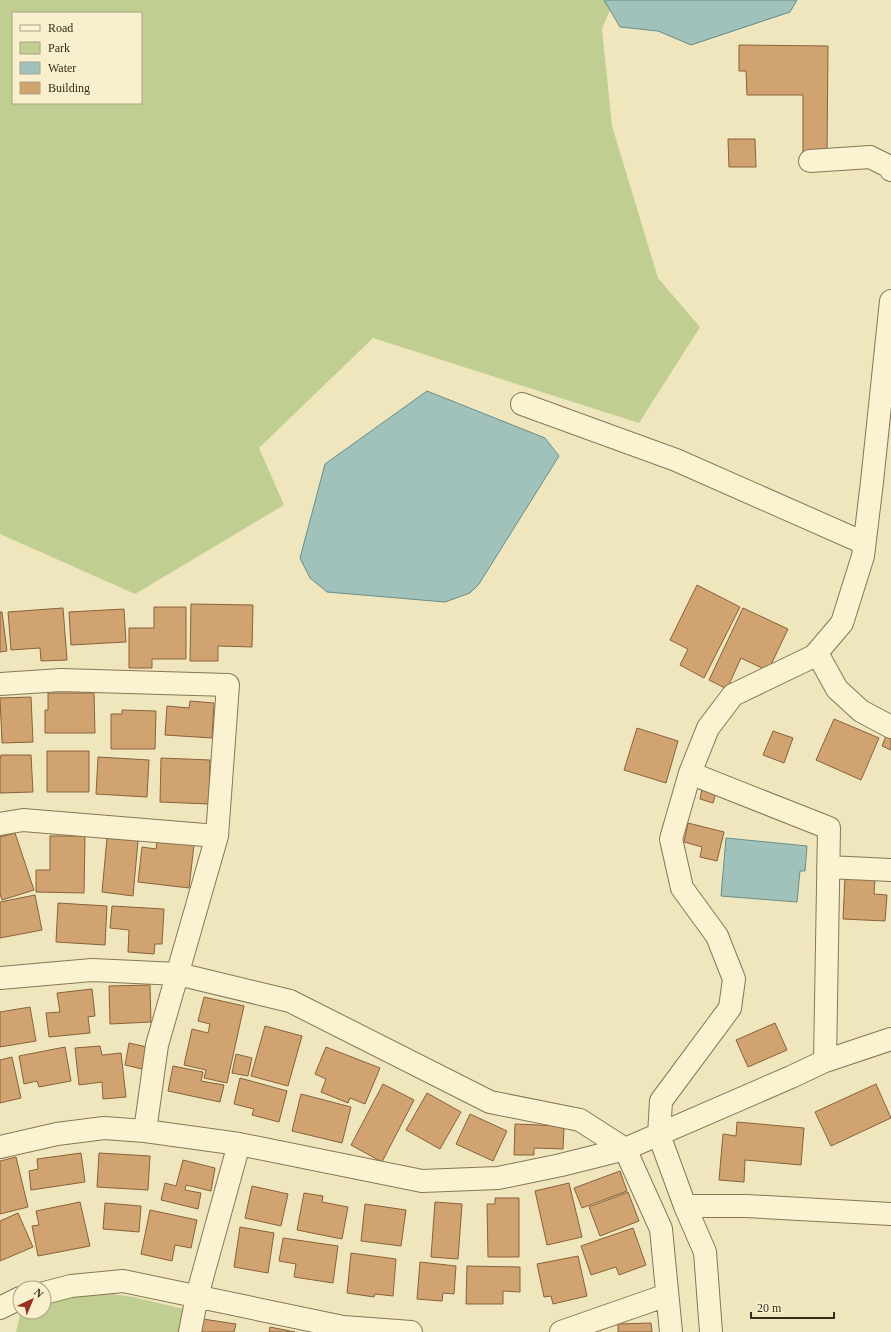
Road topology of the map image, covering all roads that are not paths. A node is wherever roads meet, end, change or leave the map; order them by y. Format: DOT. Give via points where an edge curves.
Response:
graph roads {
  1 [pos="810,161"];
  2 [pos="891,170"];
  3 [pos="891,301"];
  4 [pos="522,404"];
  5 [pos="864,542"];
  6 [pos="817,653"];
  7 [pos="0,684"];
  8 [pos="891,727"];
  9 [pos="690,773"];
  10 [pos="0,824"];
  11 [pos="217,836"];
  12 [pos="828,867"];
  13 [pos="891,870"];
  14 [pos="178,974"];
  15 [pos="0,978"];
  16 [pos="891,1039"];
  17 [pos="825,1061"];
  18 [pos="145,1131"];
  19 [pos="659,1135"];
  20 [pos="239,1144"];
  21 [pos="0,1147"];
  22 [pos="624,1149"];
  23 [pos="685,1206"];
  24 [pos="891,1214"];
  25 [pos="52,1291"];
  26 [pos="667,1295"];
  27 [pos="197,1296"];
  28 [pos="12,1302"];
  29 [pos="0,1308"];
  30 [pos="343,1330"];
  31 [pos="190,1332"];
  32 [pos="411,1332"];
  33 [pos="561,1332"];
  34 [pos="671,1332"];
  35 [pos="711,1332"];
  1 -- 2 [label="street" via="870,157 890,167"];
  3 -- 5 [label="street"];
  4 -- 5 [label="street" via="676,460"];
  5 -- 6 [label="street" via="863,556 842,623"];
  6 -- 8 [label="street" via="837,689 861,711"];
  6 -- 9 [label="street" via="734,695 708,728"];
  7 -- 11 [label="street" via="61,680 228,685"];
  9 -- 12 [label="street" via="829,828"];
  9 -- 19 [label="street" via="671,839 682,888 717,936 734,978 730,1008 661,1101"];
  10 -- 11 [label="street" via="23,820"];
  11 -- 14 [label="street"];
  12 -- 13 [label="street"];
  12 -- 17 [label="street"];
  14 -- 15 [label="street" via="92,970"];
  14 -- 18 [label="street" via="158,1046"];
  14 -- 22 [label="street" via="290,1001 490,1102 580,1120"];
  16 -- 17 [label="street"];
  17 -- 19 [label="street"];
  18 -- 20 [label="street"];
  18 -- 21 [label="street" via="104,1128 57,1134"];
  19 -- 22 [label="street"];
  19 -- 23 [label="street"];
  20 -- 22 [label="street" via="422,1181 498,1178"];
  20 -- 27 [label="street"];
  22 -- 26 [label="street" via="661,1228"];
  23 -- 24 [label="street" via="746,1206"];
  23 -- 35 [label="street" via="705,1252"];
  25 -- 27 [label="street" via="71,1286 123,1281"];
  26 -- 33 [label="street"];
  26 -- 34 [label="street"];
  27 -- 30 [label="street"];
  27 -- 31 [label="street"];
  28 -- 29 [label="street"];
  30 -- 32 [label="street"];
}
